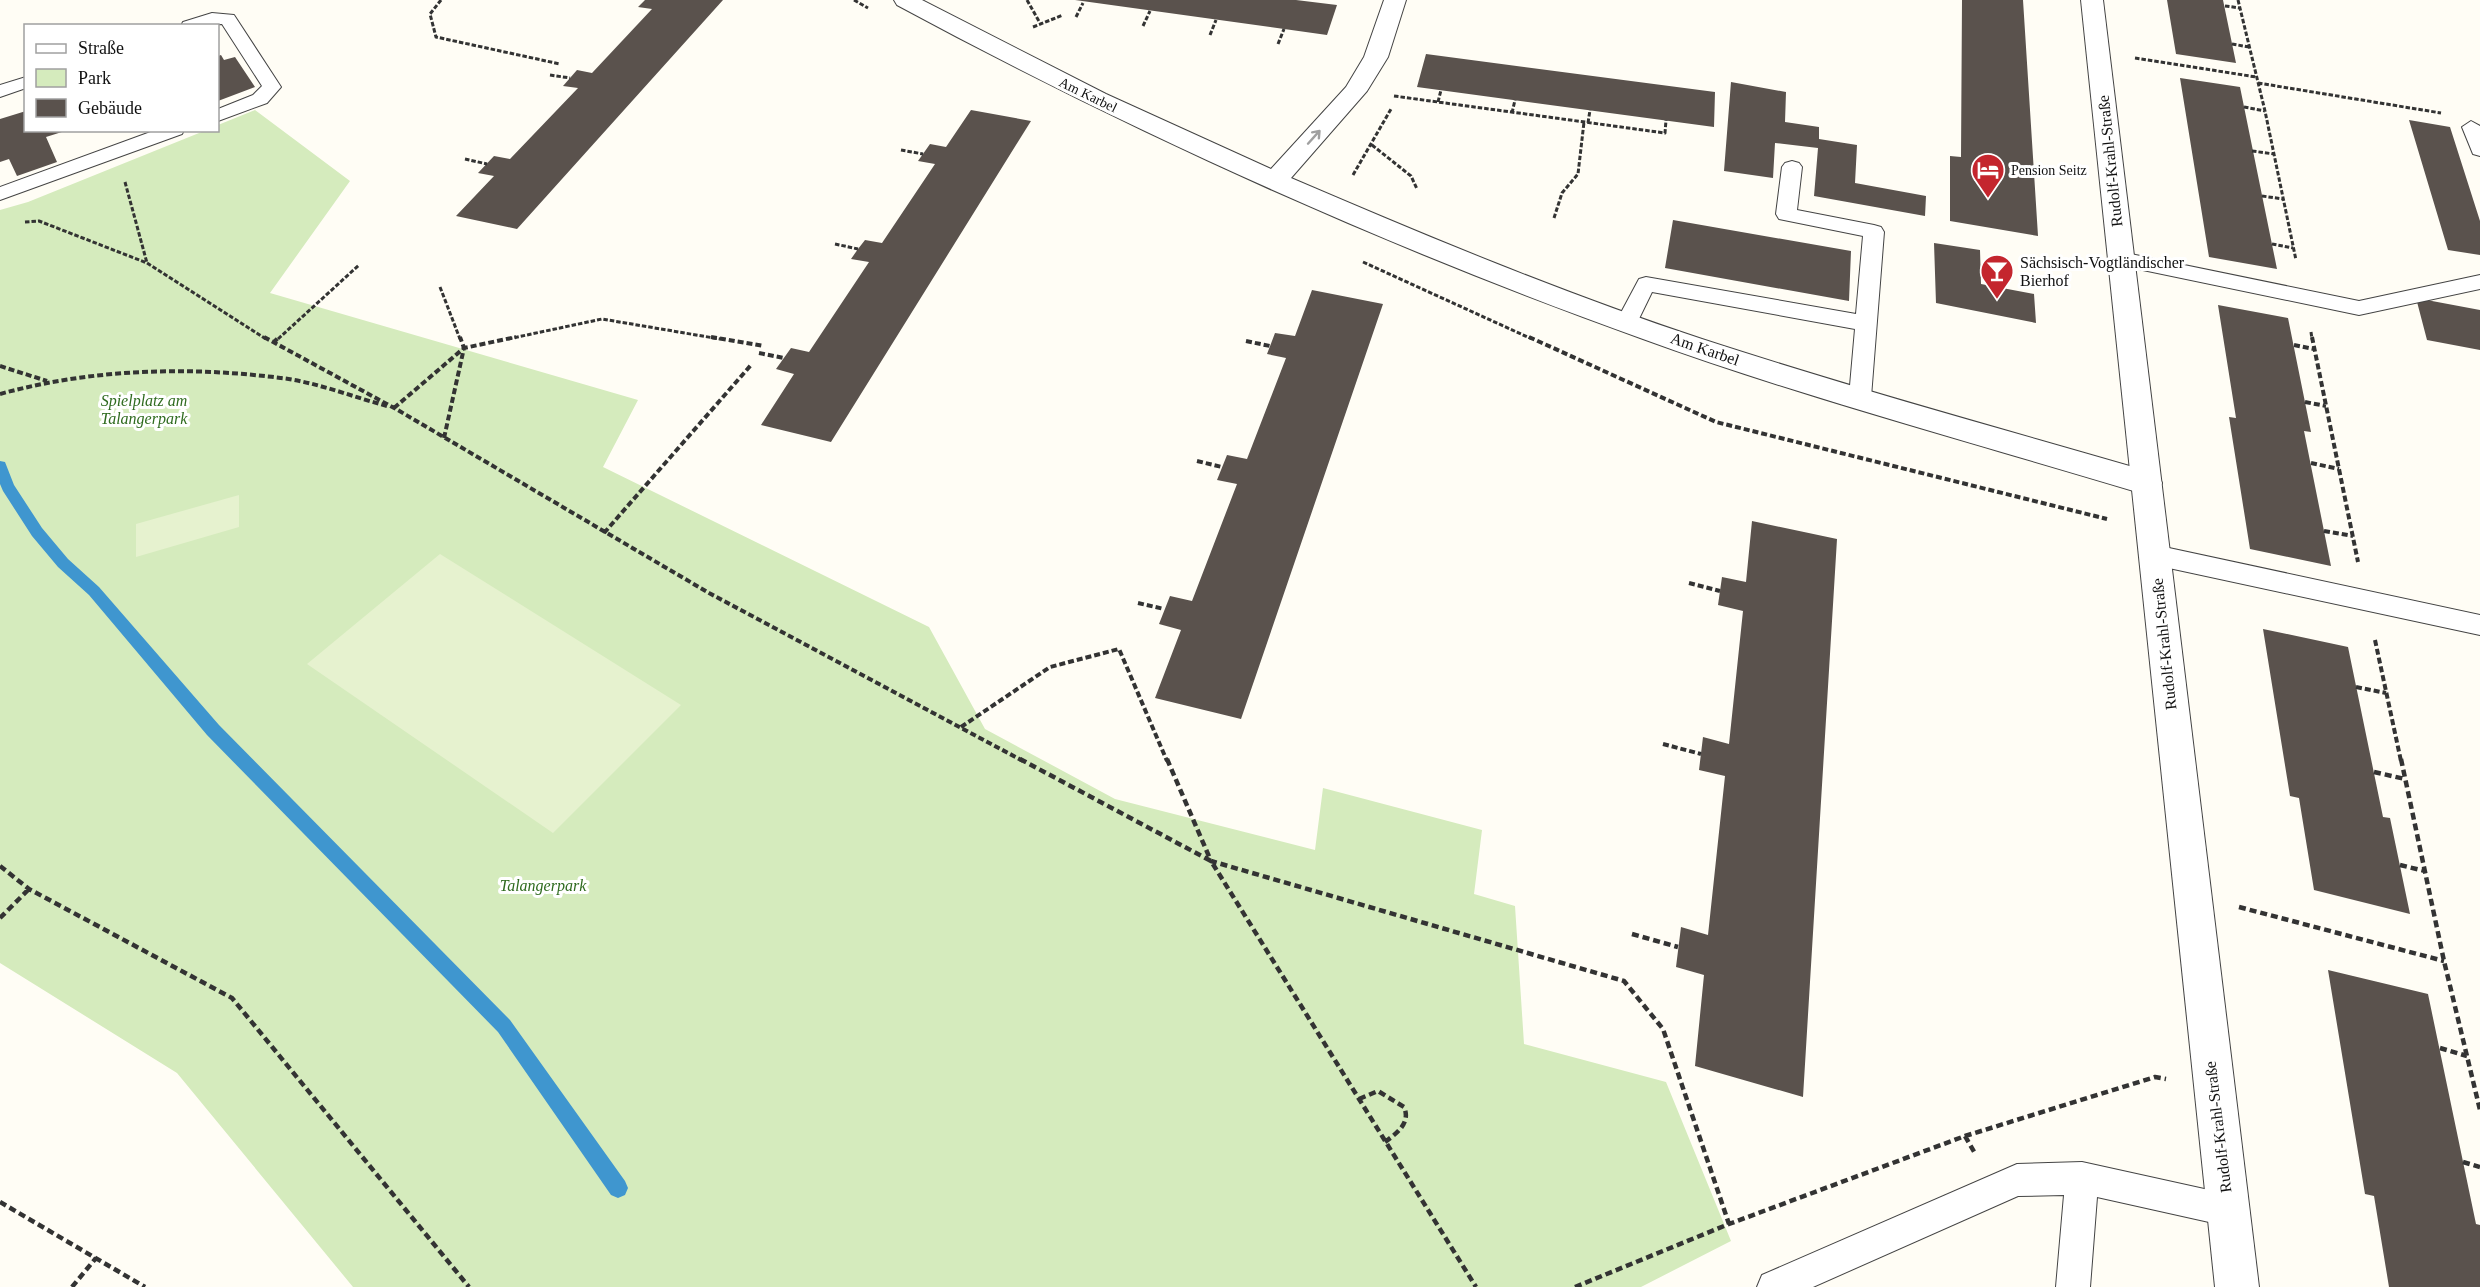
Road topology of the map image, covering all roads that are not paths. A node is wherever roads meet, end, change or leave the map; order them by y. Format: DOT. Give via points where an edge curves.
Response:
graph roads {
  1 [pos="905,0"];
  2 [pos="1395,0"];
  3 [pos="2092,0"];
  4 [pos="195,24"];
  5 [pos="24,83"];
  6 [pos="0,91"];
  7 [pos="219,115"];
  8 [pos="2471,127"];
  9 [pos="170,132"];
  10 [pos="2480,150"];
  11 [pos="1792,167"];
  12 [pos="1275,180"];
  13 [pos="0,194"];
  14 [pos="2121,259"];
  15 [pos="2480,282"];
  16 [pos="1627,322"];
  17 [pos="1866,323"];
  18 [pos="1860,397"];
  19 [pos="2146,483"];
  20 [pos="2153,543"];
  21 [pos="2480,626"];
  22 [pos="2082,1178"];
  23 [pos="2228,1210"];
  24 [pos="1774,1287"];
  25 [pos="2073,1287"];
  26 [pos="2236,1287"];
  1 -- 12 [label="street, Am Karbel" via="1002,54"];
  12 -- 2 [label="street, one-way" via="1355,91 1376,57"];
  3 -- 14 [label="street, Rudolf-Krahl-Straße"];
  4 -- 7 [label="lane" via="212,18 228,19 272,87 260,99"];
  5 -- 6 [label="lane"];
  8 -- 10 [label="lane"];
  9 -- 13 [label="lane"];
  11 -- 17 [label="lane" via="1786,214 1874,232"];
  12 -- 16 [label="street, Am Karbel"];
  14 -- 15 [label="lane" via="2359,308"];
  14 -- 19 [label="street, Rudolf-Krahl-Straße"];
  16 -- 17 [label="lane" via="1646,284"];
  16 -- 18 [label="street, Am Karbel"];
  17 -- 18 [label="lane"];
  18 -- 19 [label="street, Am Karbel"];
  19 -- 20 [label="street, Rudolf-Krahl-Straße"];
  20 -- 21 [label="lane" via="2366,601"];
  20 -- 23 [label="street, Rudolf-Krahl-Straße"];
  22 -- 23 [label="lane"];
  22 -- 24 [label="lane" via="2016,1180"];
  22 -- 25 [label="lane"];
  23 -- 26 [label="street, Rudolf-Krahl-Straße"];
}
